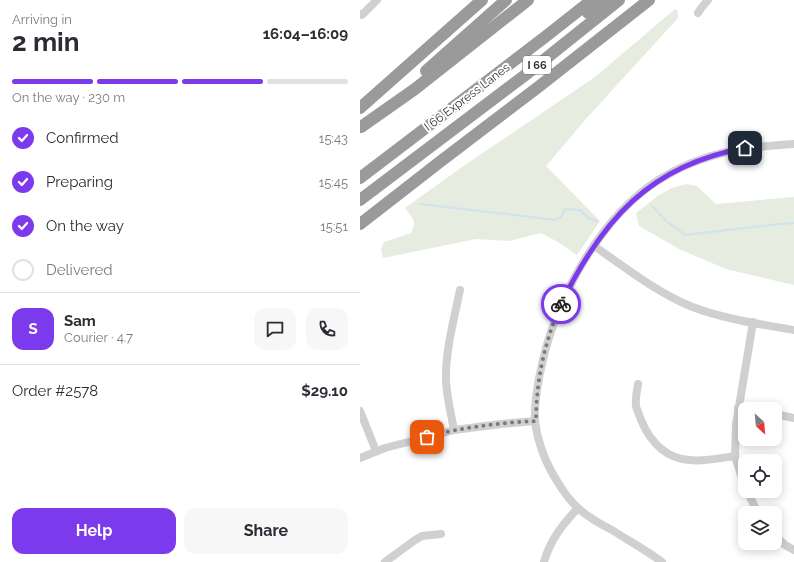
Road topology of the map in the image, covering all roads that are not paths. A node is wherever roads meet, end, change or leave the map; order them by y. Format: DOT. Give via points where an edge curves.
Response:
graph roads {
  1 [pos="377,0"];
  2 [pos="482,0"];
  3 [pos="506,0"];
  4 [pos="528,0"];
  5 [pos="581,0"];
  6 [pos="592,0"];
  7 [pos="604,0"];
  8 [pos="619,0"];
  9 [pos="649,0"];
  10 [pos="708,0"];
  11 [pos="698,13"];
  12 [pos="360,14"];
  13 [pos="501,71"];
  14 [pos="360,108"];
  15 [pos="360,128"];
  16 [pos="454,128"];
  17 [pos="794,144"];
  18 [pos="360,178"];
  19 [pos="360,200"];
  20 [pos="360,224"];
  21 [pos="594,246"];
  22 [pos="460,290"];
  23 [pos="753,322"];
  24 [pos="794,330"];
  25 [pos="638,384"];
  26 [pos="743,402"];
  27 [pos="360,411"];
  28 [pos="782,415"];
  29 [pos="794,418"];
  30 [pos="738,419"];
  31 [pos="536,421"];
  32 [pos="454,430"];
  33 [pos="376,451"];
  34 [pos="735,456"];
  35 [pos="360,458"];
  36 [pos="738,465"];
  37 [pos="578,508"];
  38 [pos="441,534"];
  39 [pos="782,542"];
  40 [pos="794,550"];
  41 [pos="385,562"];
  42 [pos="544,562"];
  43 [pos="662,562"];
  1 -- 12 [label="street" via="362,15"];
  2 -- 14 [label="highway"];
  3 -- 15 [label="highway"];
  4 -- 15 [label="highway" via="474,44"];
  5 -- 13 [label="highway"];
  6 -- 13 [label="highway, I 66 Express Lanes"];
  7 -- 16 [label="highway" via="510,74"];
  8 -- 16 [label="highway, I 66"];
  9 -- 20 [label="highway"];
  10 -- 11 [label="street"];
  13 -- 18 [label="highway, I 66 Express Lanes"];
  16 -- 19 [label="highway, I 66"];
  17 -- 21 [label="street" via="731,150 693,162 669,174 646,189 626,207"];
  21 -- 23 [label="street" via="676,299 721,316"];
  21 -- 31 [label="street" via="572,281 552,327 539,376"];
  22 -- 32 [label="street" via="446,371"];
  23 -- 24 [label="street"];
  23 -- 26 [label="street"];
  25 -- 34 [label="street" via="637,410 647,434 664,451 675,457 690,460"];
  27 -- 33 [label="street"];
  28 -- 29 [label="street"];
  30 -- 34 [label="street"];
  31 -- 32 [label="street"];
  31 -- 37 [label="street" via="547,463 562,489"];
  32 -- 33 [label="street"];
  33 -- 35 [label="street"];
  34 -- 36 [label="street"];
  37 -- 42 [label="street" via="555,536"];
  37 -- 43 [label="street"];
  38 -- 41 [label="street" via="422,536"];
  39 -- 40 [label="street"];
}
